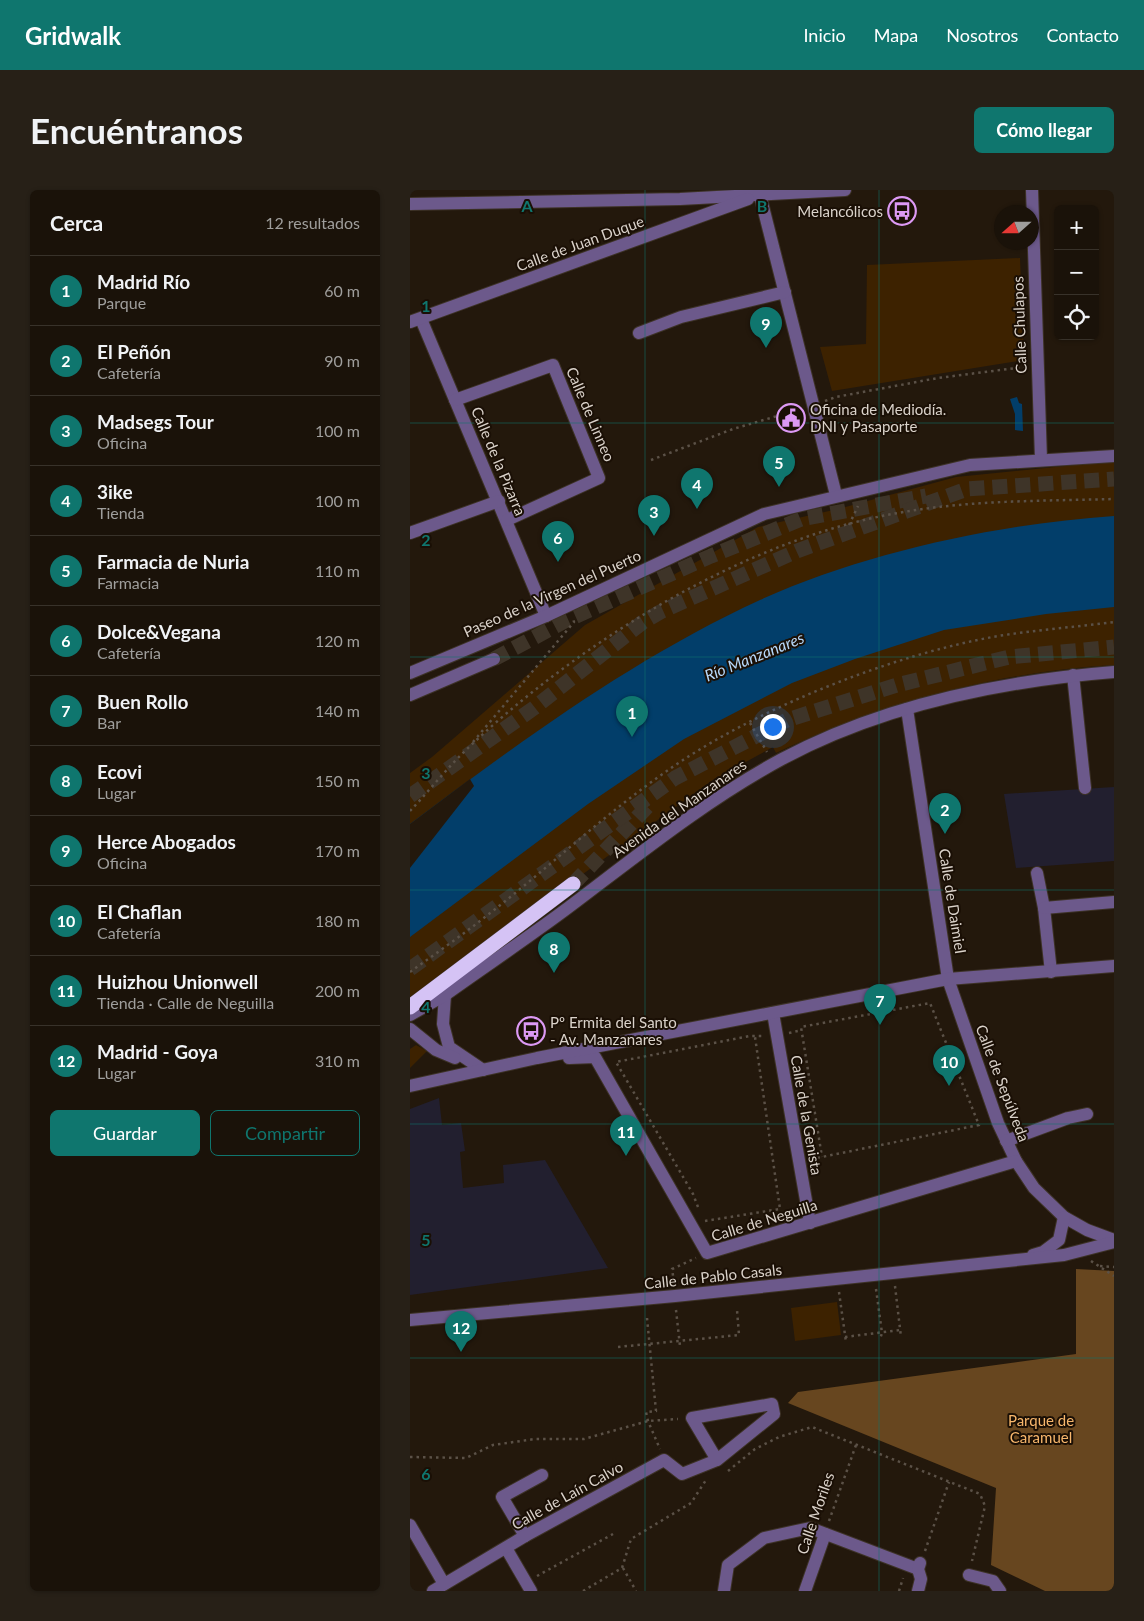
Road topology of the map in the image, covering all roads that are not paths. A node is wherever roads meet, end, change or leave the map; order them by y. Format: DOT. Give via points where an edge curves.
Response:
graph roads {
  1 [pos="845,190"];
  2 [pos="1032,190"];
  3 [pos="765,192"];
  4 [pos="410,204"];
  5 [pos="785,292"];
  6 [pos="415,320"];
  7 [pos="639,333"];
  8 [pos="456,400"];
  9 [pos="1114,456"];
  10 [pos="1041,459"];
  11 [pos="836,495"];
  12 [pos="499,501"];
  13 [pos="507,520"];
  14 [pos="410,533"];
  15 [pos="546,616"];
  16 [pos="494,659"];
  17 [pos="1114,672"];
  18 [pos="410,673"];
  19 [pos="1073,675"];
  20 [pos="410,695"];
  21 [pos="907,709"];
  22 [pos="1085,788"];
  23 [pos="1037,873"];
  24 [pos="573,884"];
  25 [pos="1114,902"];
  26 [pos="1044,908"];
  27 [pos="1114,966"];
  28 [pos="1051,972"];
  29 [pos="948,979"];
  30 [pos="446,995"];
  31 [pos="410,1007"];
  32 [pos="772,1013"];
  33 [pos="410,1015"];
  34 [pos="410,1029"];
  35 [pos="537,1058"];
  36 [pos="483,1070"];
  37 [pos="410,1086"];
  38 [pos="1087,1114"];
  39 [pos="1006,1141"];
  40 [pos="1016,1161"];
  41 [pos="1064,1217"];
  42 [pos="810,1223"];
  43 [pos="1087,1230"];
  44 [pos="1059,1240"];
  45 [pos="1114,1241"];
  46 [pos="1074,1251"];
  47 [pos="1019,1260"];
  48 [pos="410,1320"];
  49 [pos="717,1460"];
  50 [pos="542,1474"];
  51 [pos="410,1525"];
  52 [pos="825,1534"];
  53 [pos="525,1536"];
  54 [pos="506,1548"];
  55 [pos="969,1575"];
  56 [pos="444,1584"];
  57 [pos="529,1587"];
  58 [pos="433,1591"];
  59 [pos="724,1591"];
  60 [pos="805,1591"];
  61 [pos="918,1591"];
  62 [pos="1000,1591"];
  1 -- 3 [label="street"];
  2 -- 10 [label="street, Calle Chulapos"];
  3 -- 4 [label="street"];
  3 -- 5 [label="street"];
  3 -- 6 [label="street, Calle de Juan Duque"];
  5 -- 7 [label="street" via="681,317"];
  5 -- 11 [label="street"];
  6 -- 8 [label="street, Calle de la Pizarra"];
  8 -- 12 [label="street, Calle de la Pizarra"];
  8 -- 13 [label="street, Calle de Linneo" via="553,365 599,478"];
  9 -- 10 [label="street, Paseo de la Virgen del Puerto"];
  10 -- 11 [label="street, Paseo de la Virgen del Puerto" via="970,464"];
  11 -- 15 [label="street, Paseo de la Virgen del Puerto" via="764,514"];
  12 -- 13 [label="street, Calle de la Pizarra"];
  12 -- 14 [label="street"];
  13 -- 15 [label="street, Calle de la Pizarra"];
  15 -- 18 [label="street, Paseo de la Virgen del Puerto"];
  16 -- 20 [label="street"];
  17 -- 19 [label="street, Avenida del Manzanares"];
  19 -- 21 [label="street, Avenida del Manzanares" via="1012,684"];
  19 -- 22 [label="street"];
  21 -- 29 [label="street, Calle de Daimiel"];
  21 -- 30 [label="street, Avenida del Manzanares" via="834,735 732,788"];
  23 -- 26 [label="street"];
  24 -- 31 [label="highway"];
  25 -- 26 [label="street"];
  26 -- 28 [label="street"];
  27 -- 28 [label="street"];
  28 -- 29 [label="street"];
  29 -- 32 [label="street"];
  29 -- 39 [label="street, Calle de Sepúlveda"];
  30 -- 33 [label="street, Avenida del Manzanares"];
  30 -- 36 [label="street" via="442,1024 449,1047"];
  32 -- 35 [label="street"];
  32 -- 42 [label="street, Calle de la Genista"];
  34 -- 36 [label="street" via="436,1050"];
  35 -- 36 [label="street"];
  35 -- 42 [label="street, Calle de Neguilla" via="595,1058 707,1253"];
  36 -- 37 [label="street"];
  38 -- 39 [label="street"];
  39 -- 40 [label="street, Calle de Sepúlveda"];
  40 -- 41 [label="street, Calle de Sepúlveda" via="1034,1188"];
  40 -- 42 [label="street, Calle de Neguilla"];
  41 -- 43 [label="street, Calle de Sepúlveda"];
  41 -- 44 [label="street"];
  43 -- 44 [label="street, Calle de Pablo Casals" via="1072,1231"];
  43 -- 45 [label="street, Calle de Sepúlveda"];
  43 -- 46 [label="street" via="1085,1239"];
  44 -- 47 [label="street, Calle de Pablo Casals" via="1043,1252"];
  45 -- 46 [label="street, Calle de Pablo Casals"];
  46 -- 47 [label="street, Calle de Pablo Casals"];
  47 -- 48 [label="street, Calle de Pablo Casals"];
  49 -- 49 [label="street" via="692,1418 772,1404 774,1414"];
  49 -- 53 [label="street, Calle de Laín Calvo" via="682,1474 664,1460"];
  50 -- 53 [label="street" via="502,1497"];
  51 -- 56 [label="street"];
  52 -- 59 [label="street" via="810,1528 764,1538 728,1565"];
  52 -- 60 [label="street, Calle Moriles"];
  52 -- 61 [label="street" via="919,1566 921,1579"];
  53 -- 54 [label="street, Calle de Laín Calvo"];
  54 -- 56 [label="street, Calle de Laín Calvo"];
  54 -- 57 [label="street"];
  55 -- 62 [label="street" via="993,1581"];
  56 -- 58 [label="street, Calle de Laín Calvo"];
}
